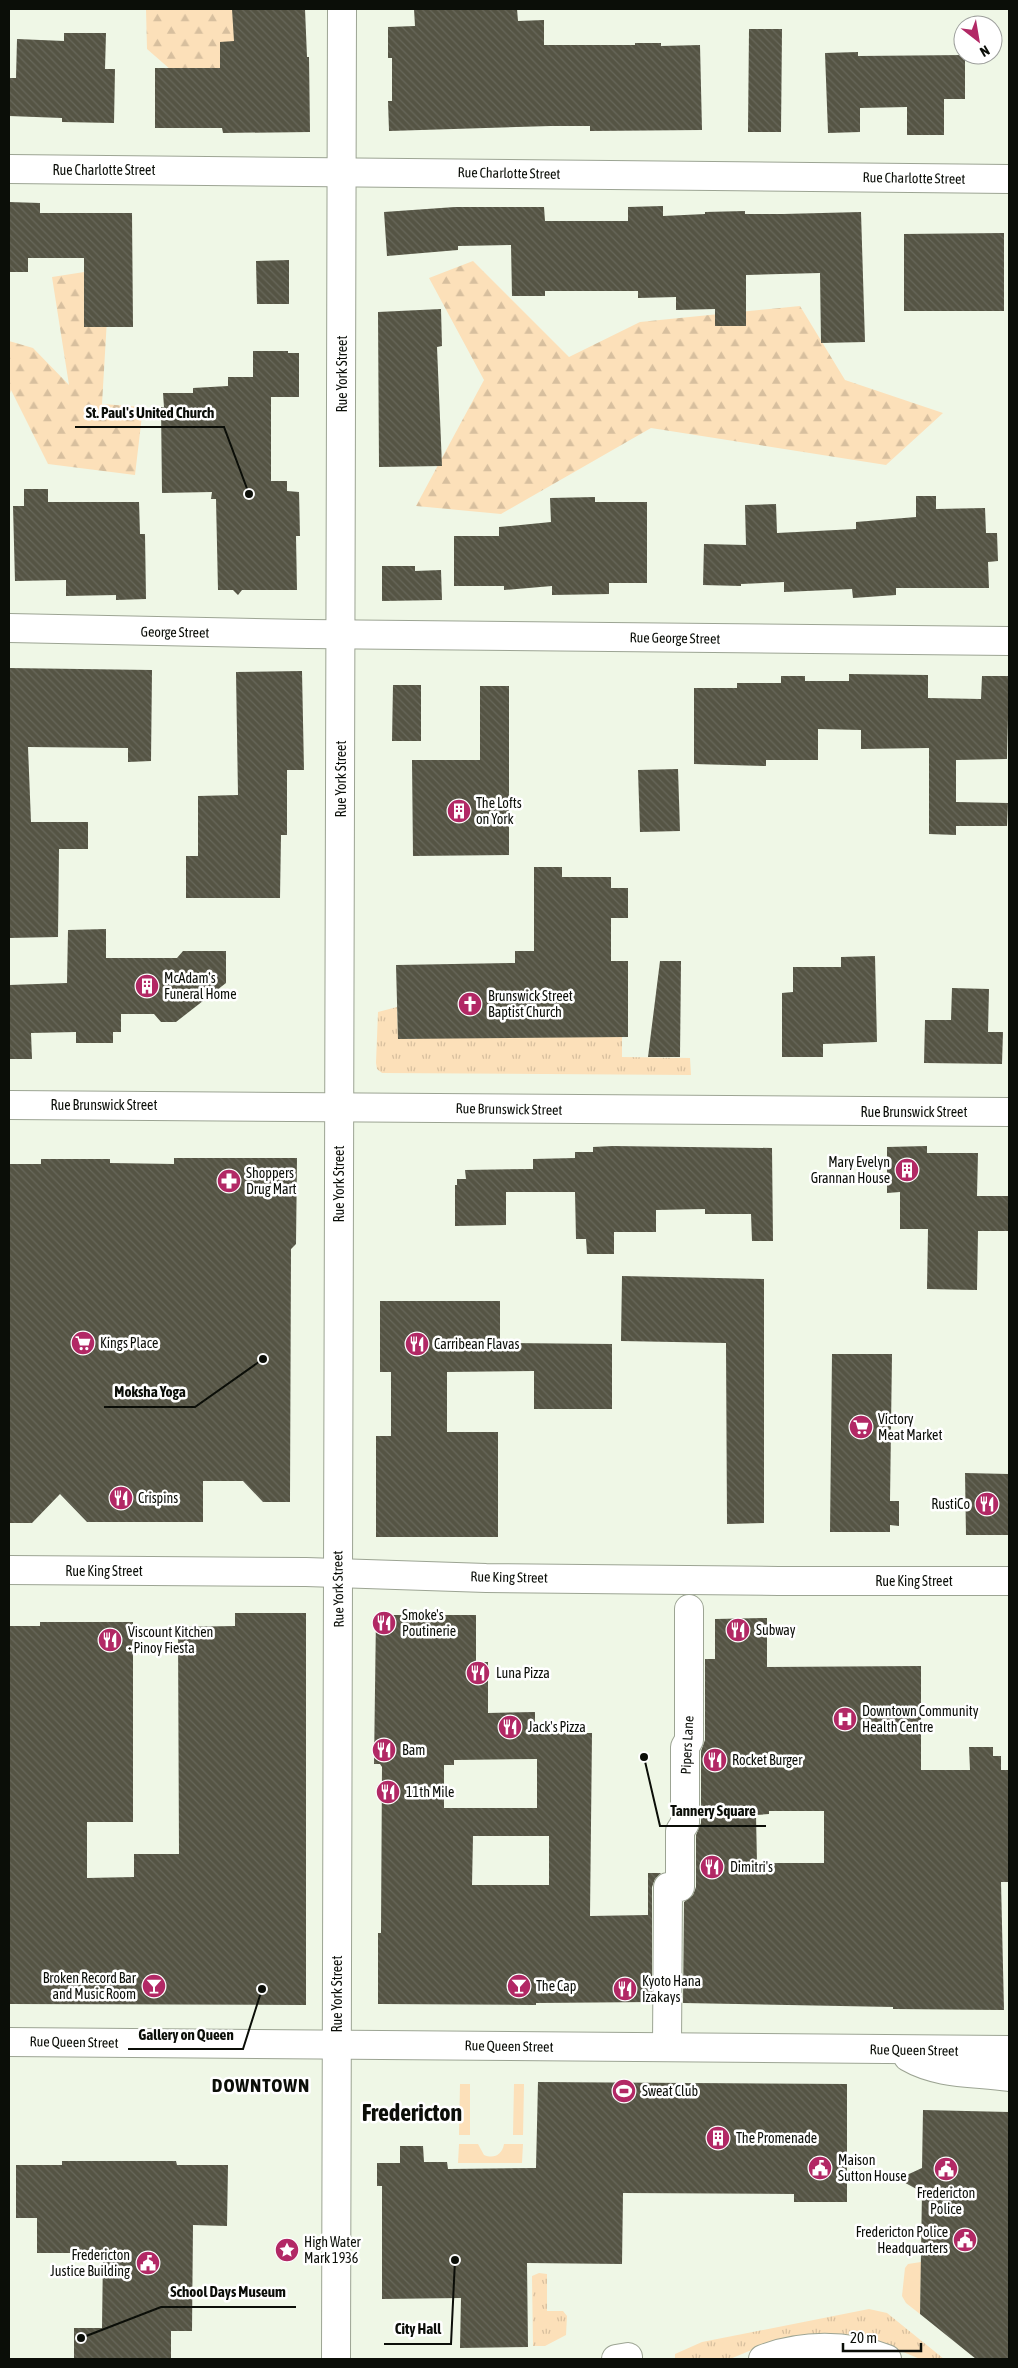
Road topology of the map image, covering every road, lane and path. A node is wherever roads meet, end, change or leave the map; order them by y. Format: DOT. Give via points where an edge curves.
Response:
graph roads {
  1 [pos="342,9"];
  2 [pos="9,169"];
  3 [pos="342,171"];
  4 [pos="1009,179"];
  5 [pos="9,628"];
  6 [pos="341,634"];
  7 [pos="1009,641"];
  8 [pos="9,1105"];
  9 [pos="339,1107"];
  10 [pos="1009,1112"];
  11 [pos="9,1570"];
  12 [pos="338,1573"];
  13 [pos="1009,1581"];
  14 [pos="689,1609"];
  15 [pos="9,2042"];
  16 [pos="337,2045"];
  17 [pos="667,2047"];
  18 [pos="893,2049"];
  19 [pos="1009,2050"];
  20 [pos="1009,2078"];
  21 [pos="336,2359"];
  22 [pos="763,2359"];
  23 [pos="887,2359"];
  1 -- 3 [label="main road, Rue York Street"];
  2 -- 3 [label="main road, Rue Charlotte Street"];
  3 -- 4 [label="main road, Rue Charlotte Street"];
  3 -- 6 [label="main road, Rue York Street"];
  5 -- 6 [label="main road, George Street"];
  6 -- 7 [label="main road, Rue George Street"];
  6 -- 9 [label="main road, Rue York Street"];
  8 -- 9 [label="main road, Rue Brunswick Street"];
  9 -- 10 [label="main road, Rue Brunswick Street"];
  9 -- 12 [label="main road, Rue York Street"];
  11 -- 12 [label="main road, Rue King Street"];
  12 -- 13 [label="main road, Rue King Street" via="486,1578"];
  12 -- 16 [label="main road, Rue York Street"];
  14 -- 17 [label="main road, Pipers Lane" via="685,1824 680,1831 680,1887 668,1887"];
  15 -- 16 [label="main road, Rue Queen Street"];
  16 -- 17 [label="main road, Rue Queen Street"];
  16 -- 21 [label="main road, Rue York Street"];
  17 -- 18 [label="main road, Rue Queen Street"];
  18 -- 19 [label="main road, Rue Queen Street"];
  18 -- 20 [label="main road" via="916,2062 957,2073"];
  22 -- 23 [label="main road" via="781,2352 821,2347 866,2351"];
}
